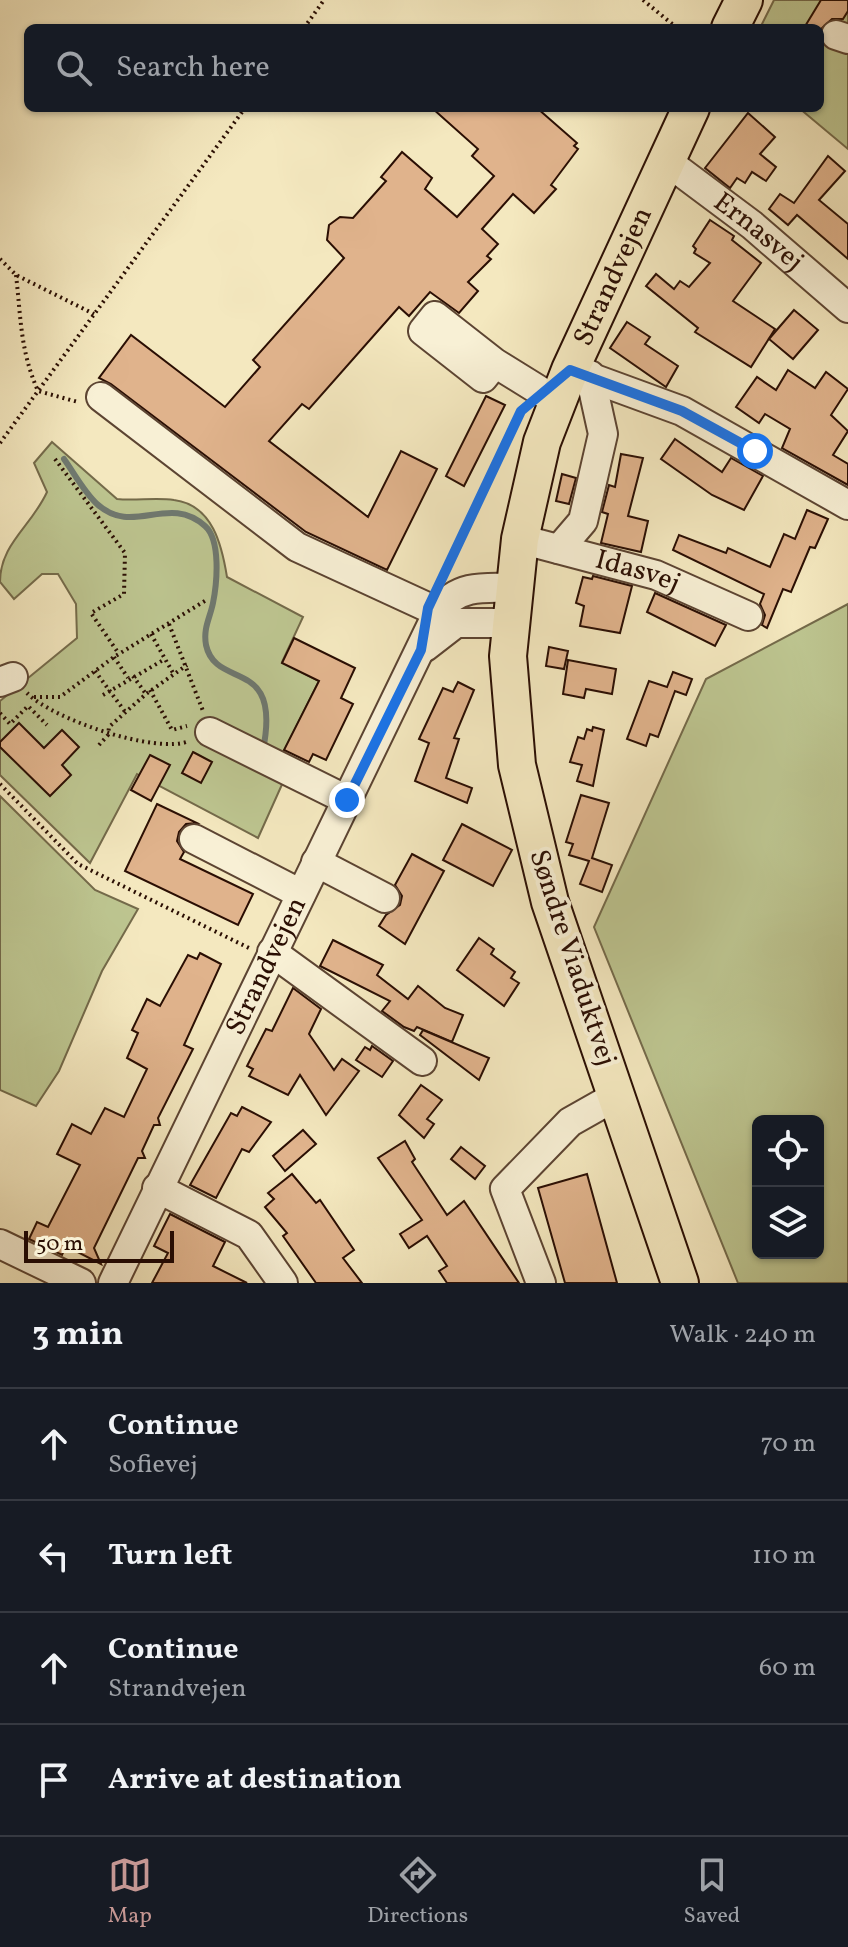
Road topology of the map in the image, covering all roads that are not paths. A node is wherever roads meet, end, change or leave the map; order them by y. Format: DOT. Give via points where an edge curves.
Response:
graph roads {
  1 [pos="744,0"];
  2 [pos="732,24"];
  3 [pos="689,112"];
  4 [pos="665,160"];
  5 [pos="848,308"];
  6 [pos="495,363"];
  7 [pos="566,384"];
  8 [pos="101,397"];
  9 [pos="848,505"];
  10 [pos="520,539"];
  11 [pos="559,549"];
  12 [pos="511,606"];
  13 [pos="433,610"];
  14 [pos="748,616"];
  15 [pos="421,650"];
  16 [pos="208,726"];
  17 [pos="347,800"];
  18 [pos="194,839"];
  19 [pos="316,862"];
  20 [pos="301,894"];
  21 [pos="385,898"];
  22 [pos="270,955"];
  23 [pos="422,1061"];
  24 [pos="616,1096"];
  25 [pos="157,1188"];
  26 [pos="0,1244"];
  27 [pos="81,1283"];
  28 [pos="113,1283"];
  29 [pos="283,1283"];
  30 [pos="541,1283"];
  31 [pos="680,1283"];
  1 -- 2 [label="main road"];
  3 -- 4 [label="main road, Strandvejen"];
  4 -- 5 [label="street, Ernasvej" via="752,225"];
  4 -- 7 [label="main road, Strandvejen"];
  6 -- 7 [label="street"];
  7 -- 9 [label="street" via="682,411"];
  7 -- 10 [label="main road, Strandvejen" via="542,442"];
  7 -- 11 [label="street" via="603,434 583,521"];
  8 -- 13 [label="street" via="297,547"];
  10 -- 11 [label="street, Idasvej"];
  10 -- 12 [label="main road, Strandvejen"];
  11 -- 14 [label="street, Idasvej" via="656,575"];
  12 -- 13 [label="street" via="478,586"];
  12 -- 15 [label="street, Strandvejen" via="456,623"];
  12 -- 24 [label="main road, Søndre Viaduktvej" via="511,718 526,810 550,902"];
  13 -- 15 [label="street, Strandvejen"];
  15 -- 17 [label="street, Strandvejen"];
  16 -- 17 [label="street"];
  17 -- 19 [label="street, Strandvejen"];
  18 -- 20 [label="street"];
  19 -- 20 [label="street, Strandvejen"];
  19 -- 21 [label="street"];
  20 -- 22 [label="street, Strandvejen"];
  22 -- 23 [label="street"];
  22 -- 25 [label="street, Strandvejen"];
  24 -- 30 [label="street" via="570,1122 505,1189"];
  24 -- 31 [label="main road, Søndre Viaduktvej"];
  25 -- 28 [label="street, Strandvejen"];
  25 -- 29 [label="street" via="249,1235"];
  26 -- 27 [label="street"];
}
